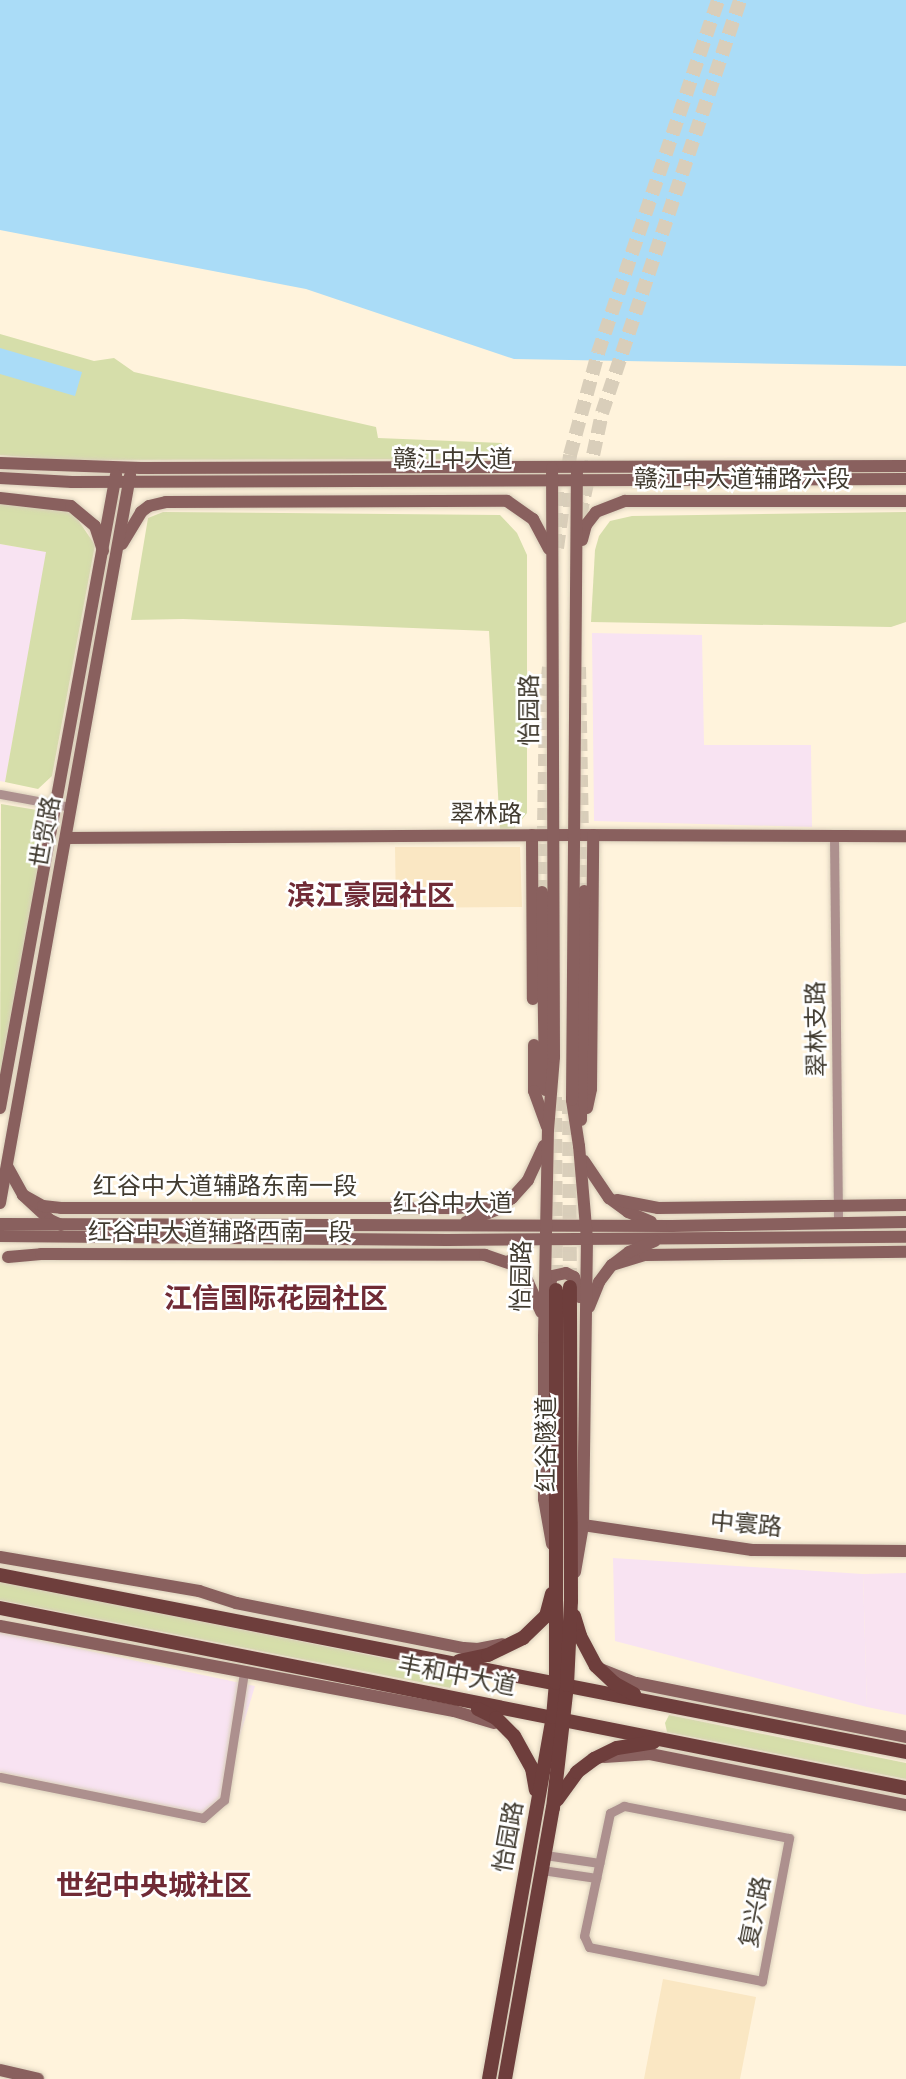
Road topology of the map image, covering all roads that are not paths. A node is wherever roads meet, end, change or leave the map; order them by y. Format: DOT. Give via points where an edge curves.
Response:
graph roads {
  1 [pos="0,463"];
  2 [pos="906,466"];
  3 [pos="118,468"];
  4 [pos="131,468"];
  5 [pos="552,474"];
  6 [pos="577,474"];
  7 [pos="0,478"];
  8 [pos="906,479"];
  9 [pos="122,482"];
  10 [pos="0,498"];
  11 [pos="906,501"];
  12 [pos="109,556"];
  13 [pos="552,556"];
  14 [pos="578,607"];
  15 [pos="0,794"];
  16 [pos="55,804"];
  17 [pos="71,807"];
  18 [pos="532,835"];
  19 [pos="554,835"];
  20 [pos="573,835"];
  21 [pos="593,835"];
  22 [pos="834,836"];
  23 [pos="906,836"];
  24 [pos="66,838"];
  25 [pos="584,891"];
  26 [pos="542,892"];
  27 [pos="0,1108"];
  28 [pos="548,1130"];
  29 [pos="579,1146"];
  30 [pos="7,1166"];
  31 [pos="23,1195"];
  32 [pos="512,1198"];
  33 [pos="609,1198"];
  34 [pos="0,1203"];
  35 [pos="838,1205"];
  36 [pos="906,1205"];
  37 [pos="906,1222"];
  38 [pos="838,1223"];
  39 [pos="0,1224"];
  40 [pos="455,1225"];
  41 [pos="546,1225"];
  42 [pos="61,1231"];
  43 [pos="586,1232"];
  44 [pos="671,1232"];
  45 [pos="0,1236"];
  46 [pos="906,1237"];
  47 [pos="546,1239"];
  48 [pos="447,1240"];
  49 [pos="906,1252"];
  50 [pos="4,1260"];
  51 [pos="514,1265"];
  52 [pos="612,1265"];
  53 [pos="586,1321"];
  54 [pos="544,1337"];
  55 [pos="583,1525"];
  56 [pos="906,1551"];
  57 [pos="0,1557"];
  58 [pos="0,1575"];
  59 [pos="557,1576"];
  60 [pos="571,1601"];
  61 [pos="0,1608"];
  62 [pos="0,1626"];
  63 [pos="523,1638"];
  64 [pos="447,1662"];
  65 [pos="596,1666"];
  66 [pos="244,1673"];
  67 [pos="562,1684"];
  68 [pos="450,1699"];
  69 [pos="661,1704"];
  70 [pos="559,1718"];
  71 [pos="514,1736"];
  72 [pos="906,1737"];
  73 [pos="667,1741"];
  74 [pos="906,1752"];
  75 [pos="594,1759"];
  76 [pos="0,1777"];
  77 [pos="906,1788"];
  78 [pos="537,1804"];
  79 [pos="906,1805"];
  80 [pos="553,1808"];
  81 [pos="543,1862"];
  82 [pos="599,1863"];
  83 [pos="596,1878"];
  84 [pos="0,2070"];
  85 [pos="38,2079"];
  86 [pos="489,2079"];
  87 [pos="505,2079"];
  1 -- 3 [label="main road, 赣江中大道"];
  2 -- 6 [label="main road, 赣江中大道"];
  3 -- 4 [label="main road, 赣江中大道"];
  3 -- 9 [label="main road, 世贸路"];
  4 -- 5 [label="main road, 赣江中大道"];
  4 -- 9 [label="main road, 世贸路"];
  5 -- 6 [label="main road, 赣江中大道"];
  5 -- 9 [label="main road, 赣江中大道"];
  5 -- 13 [label="main road, 怡园路"];
  6 -- 8 [label="main road, 赣江中大道"];
  6 -- 14 [label="main road, 怡园路"];
  7 -- 9 [label="main road, 赣江中大道"];
  9 -- 12 [label="main road, 世贸路"];
  10 -- 12 [label="main road" via="71,506 95,526"];
  11 -- 14 [label="main road, 赣江中大道辅路六段" via="625,501 604,508 586,524"];
  12 -- 13 [label="main road" via="141,512 166,502 507,501 533,519"];
  12 -- 16 [label="main road, 世贸路"];
  12 -- 17 [label="main road, 世贸路"];
  13 -- 19 [label="main road, 怡园路"];
  14 -- 20 [label="main road, 怡园路"];
  15 -- 16 [label="street"];
  16 -- 17 [label="street"];
  16 -- 27 [label="main road, 世贸路"];
  17 -- 24 [label="main road, 世贸路"];
  18 -- 19 [label="main road, 翠林路"];
  18 -- 24 [label="main road, 翠林路"];
  18 -- 28 [label="main road" via="534,1091"];
  19 -- 20 [label="main road, 翠林路"];
  19 -- 28 [label="main road, 怡园路" via="554,1057"];
  20 -- 21 [label="main road, 翠林路"];
  20 -- 29 [label="main road, 怡园路" via="572,1100"];
  21 -- 22 [label="main road, 翠林路"];
  21 -- 29 [label="main road" via="592,1089"];
  22 -- 23 [label="main road, 翠林路"];
  22 -- 35 [label="street, 翠林支路"];
  24 -- 30 [label="main road, 世贸路"];
  25 -- 29 [label="main road"];
  26 -- 28 [label="main road" via="542,1056"];
  28 -- 32 [label="main road" via="540,1159"];
  28 -- 41 [label="main road, 怡园路"];
  29 -- 33 [label="main road" via="590,1174"];
  29 -- 43 [label="main road, 怡园路"];
  30 -- 31 [label="main road"];
  30 -- 34 [label="main road, 世贸路"];
  31 -- 32 [label="main road, 红谷中大道辅路东南一段" via="43,1206 61,1208 457,1208 488,1206"];
  31 -- 42 [label="main road"];
  32 -- 40 [label="main road" via="495,1210"];
  33 -- 35 [label="main road" via="658,1208"];
  33 -- 44 [label="main road"];
  35 -- 36 [label="main road"];
  35 -- 38 [label="street, 翠林支路"];
  37 -- 38 [label="main road, 红谷中大道"];
  38 -- 44 [label="main road, 红谷中大道"];
  39 -- 42 [label="main road, 红谷中大道"];
  40 -- 41 [label="main road, 红谷中大道"];
  40 -- 42 [label="main road, 红谷中大道"];
  41 -- 43 [label="main road, 红谷中大道"];
  41 -- 47 [label="main road, 怡园路"];
  42 -- 45 [label="main road, 红谷中大道"];
  42 -- 48 [label="main road, 红谷中大道"];
  42 -- 50 [label="main road"];
  43 -- 44 [label="main road, 红谷中大道"];
  43 -- 47 [label="main road, 红谷中大道"];
  43 -- 53 [label="main road, 怡园路"];
  44 -- 46 [label="main road, 红谷中大道"];
  44 -- 52 [label="main road"];
  47 -- 48 [label="main road, 红谷中大道"];
  47 -- 54 [label="main road, 怡园路"];
  48 -- 51 [label="main road" via="483,1245"];
  49 -- 52 [label="main road" via="645,1255"];
  50 -- 51 [label="main road, 红谷中大道辅路西南一段" via="41,1254 485,1255"];
  51 -- 54 [label="main road" via="537,1297"];
  52 -- 53 [label="main road" via="599,1282"];
  53 -- 54 [label="main road" via="574,1277 566,1273 552,1276"];
  53 -- 55 [label="main road, 怡园路"];
  54 -- 59 [label="main road, 怡园路" via="544,1499"];
  55 -- 56 [label="main road, 中寰路" via="752,1550"];
  55 -- 60 [label="main road, 怡园路"];
  57 -- 63 [label="main road" via="199,1591 236,1603 464,1648"];
  58 -- 64 [label="main road, 丰和中大道"];
  59 -- 60 [label="main road, 红谷隧道" via="563,1289"];
  59 -- 63 [label="main road" via="546,1616"];
  59 -- 67 [label="main road, 怡园路"];
  60 -- 65 [label="main road" via="580,1636"];
  60 -- 67 [label="main road, 怡园路"];
  61 -- 68 [label="main road, 丰和中大道"];
  62 -- 66 [label="main road"];
  63 -- 64 [label="main road" via="488,1655"];
  64 -- 67 [label="main road, 丰和中大道"];
  65 -- 69 [label="main road" via="614,1683"];
  65 -- 72 [label="main road" via="636,1683"];
  66 -- 71 [label="main road" via="454,1711 491,1721"];
  66 -- 76 [label="street" via="224,1800 203,1818"];
  67 -- 69 [label="main road, 丰和中大道"];
  67 -- 70 [label="main road, 怡园路"];
  68 -- 70 [label="main road, 丰和中大道"];
  68 -- 71 [label="main road" via="496,1718"];
  69 -- 74 [label="main road, 丰和中大道"];
  70 -- 73 [label="main road, 丰和中大道"];
  70 -- 78 [label="main road, 怡园路"];
  70 -- 80 [label="main road, 怡园路"];
  71 -- 78 [label="main road" via="532,1768"];
  73 -- 75 [label="main road" via="617,1748"];
  73 -- 77 [label="main road, 丰和中大道"];
  75 -- 79 [label="main road" via="650,1754"];
  75 -- 80 [label="main road" via="570,1781"];
  78 -- 86 [label="main road, 怡园路"];
  80 -- 81 [label="main road, 怡园路"];
  81 -- 82 [label="street"];
  81 -- 83 [label="street"];
  81 -- 87 [label="main road, 怡园路"];
  82 -- 83 [label="street, 复兴路"];
  82 -- 83 [label="street, 复兴路" via="610,1813 624,1806 789,1838 762,1981 589,1947 584,1936"];
  84 -- 85 [label="main road"];
}
